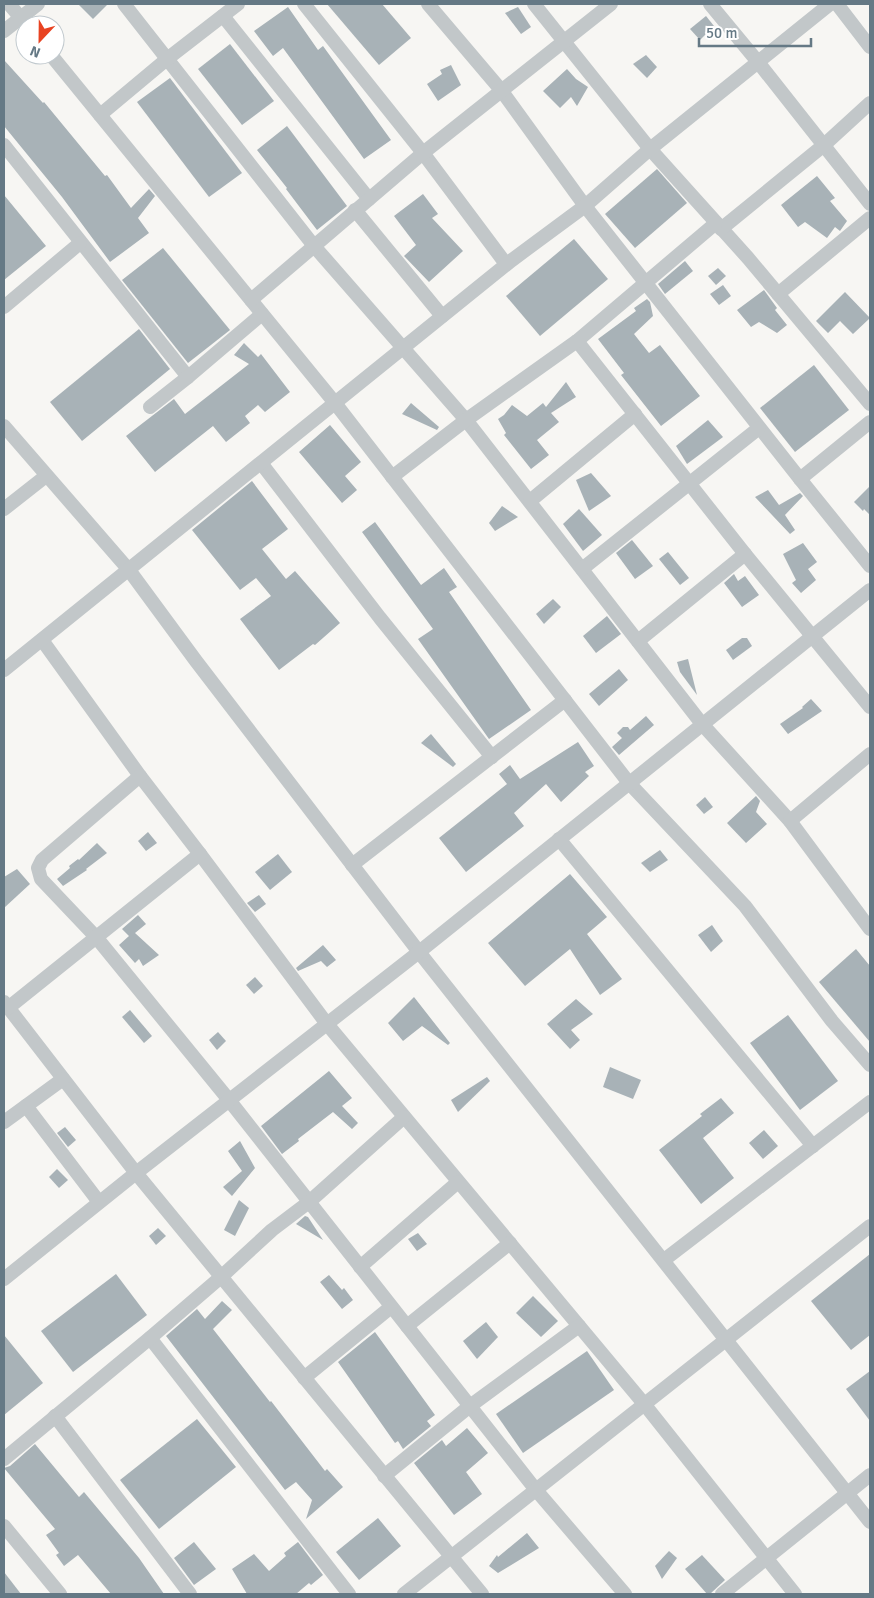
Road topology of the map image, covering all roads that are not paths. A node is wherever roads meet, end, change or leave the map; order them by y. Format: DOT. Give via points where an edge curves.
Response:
graph roads {
  1 [pos="9,4"];
  2 [pos="38,4"];
  3 [pos="124,4"];
  4 [pos="238,4"];
  5 [pos="304,4"];
  6 [pos="428,4"];
  7 [pos="534,4"];
  8 [pos="611,4"];
  9 [pos="710,4"];
  10 [pos="830,4"];
  11 [pos="836,4"];
  12 [pos="18,15"];
  13 [pos="29,15"];
  14 [pos="223,16"];
  15 [pos="564,43"];
  16 [pos="870,47"];
  17 [pos="167,59"];
  18 [pos="758,62"];
  19 [pos="59,65"];
  20 [pos="501,90"];
  21 [pos="870,103"];
  22 [pos="100,115"];
  23 [pos="4,145"];
  24 [pos="824,145"];
  25 [pos="650,149"];
  26 [pos="423,153"];
  27 [pos="8,161"];
  28 [pos="369,199"];
  29 [pos="870,204"];
  30 [pos="585,206"];
  31 [pos="356,210"];
  32 [pos="870,218"];
  33 [pos="719,226"];
  34 [pos="80,243"];
  35 [pos="314,246"];
  36 [pos="506,264"];
  37 [pos="645,283"];
  38 [pos="778,294"];
  39 [pos="251,300"];
  40 [pos="4,307"];
  41 [pos="262,314"];
  42 [pos="442,316"];
  43 [pos="578,341"];
  44 [pos="404,348"];
  45 [pos="188,377"];
  46 [pos="335,403"];
  47 [pos="870,404"];
  48 [pos="150,407"];
  49 [pos="635,414"];
  50 [pos="466,420"];
  51 [pos="870,422"];
  52 [pos="4,426"];
  53 [pos="759,428"];
  54 [pos="261,463"];
  55 [pos="46,476"];
  56 [pos="392,477"];
  57 [pos="800,479"];
  58 [pos="690,484"];
  59 [pos="530,501"];
  60 [pos="4,509"];
  61 [pos="745,554"];
  62 [pos="870,566"];
  63 [pos="582,569"];
  64 [pos="129,570"];
  65 [pos="870,590"];
  66 [pos="812,636"];
  67 [pos="42,640"];
  68 [pos="638,642"];
  69 [pos="4,670"];
  70 [pos="565,700"];
  71 [pos="870,707"];
  72 [pos="702,724"];
  73 [pos="870,754"];
  74 [pos="492,757"];
  75 [pos="140,776"];
  76 [pos="629,783"];
  77 [pos="790,821"];
  78 [pos="559,839"];
  79 [pos="200,854"];
  80 [pos="352,865"];
  81 [pos="870,930"];
  82 [pos="96,937"];
  83 [pos="419,952"];
  84 [pos="6,1005"];
  85 [pos="327,1024"];
  86 [pos="870,1065"];
  87 [pos="63,1078"];
  88 [pos="229,1100"];
  89 [pos="870,1102"];
  90 [pos="26,1106"];
  91 [pos="404,1117"];
  92 [pos="4,1122"];
  93 [pos="813,1146"];
  94 [pos="136,1173"];
  95 [pos="458,1182"];
  96 [pos="99,1202"];
  97 [pos="309,1202"];
  98 [pos="870,1226"];
  99 [pos="510,1243"];
  100 [pos="664,1260"];
  101 [pos="360,1267"];
  102 [pos="221,1277"];
  103 [pos="4,1279"];
  104 [pos="391,1306"];
  105 [pos="407,1326"];
  106 [pos="579,1326"];
  107 [pos="150,1338"];
  108 [pos="727,1340"];
  109 [pos="304,1378"];
  110 [pos="645,1405"];
  111 [pos="470,1406"];
  112 [pos="55,1416"];
  113 [pos="4,1459"];
  114 [pos="870,1475"];
  115 [pos="384,1476"];
  116 [pos="536,1490"];
  117 [pos="847,1494"];
  118 [pos="870,1522"];
  119 [pos="4,1526"];
  120 [pos="451,1557"];
  121 [pos="767,1558"];
  122 [pos="60,1594"];
  123 [pos="190,1594"];
  124 [pos="349,1594"];
  125 [pos="404,1594"];
  126 [pos="482,1594"];
  127 [pos="625,1594"];
  128 [pos="722,1594"];
  129 [pos="796,1594"];
  1 -- 12 [label="street"];
  2 -- 13 [label="street"];
  3 -- 17 [label="street"];
  4 -- 14 [label="street"];
  5 -- 26 [label="street"];
  6 -- 20 [label="street"];
  7 -- 15 [label="street"];
  8 -- 15 [label="street"];
  9 -- 18 [label="street"];
  10 -- 18 [label="street"];
  11 -- 16 [label="street"];
  14 -- 17 [label="street"];
  14 -- 28 [label="street"];
  15 -- 20 [label="street"];
  15 -- 25 [label="street"];
  17 -- 22 [label="street"];
  17 -- 35 [label="street"];
  18 -- 24 [label="street"];
  18 -- 25 [label="street"];
  19 -- 22 [label="street"];
  20 -- 26 [label="street"];
  20 -- 30 [label="street"];
  21 -- 24 [label="street"];
  22 -- 39 [label="street"];
  23 -- 27 [label="street"];
  24 -- 29 [label="street"];
  24 -- 33 [label="street"];
  25 -- 30 [label="street"];
  25 -- 33 [label="street"];
  26 -- 28 [label="street"];
  26 -- 36 [label="street"];
  27 -- 34 [label="street"];
  28 -- 31 [label="street"];
  30 -- 36 [label="street"];
  30 -- 37 [label="street"];
  31 -- 35 [label="street"];
  31 -- 42 [label="street"];
  32 -- 38 [label="street"];
  33 -- 37 [label="street"];
  33 -- 38 [label="street"];
  34 -- 40 [label="street"];
  34 -- 45 [label="street"];
  35 -- 39 [label="street"];
  35 -- 44 [label="street"];
  36 -- 42 [label="street"];
  37 -- 43 [label="street"];
  37 -- 53 [label="street"];
  38 -- 47 [label="street"];
  39 -- 41 [label="street"];
  41 -- 45 [label="street"];
  41 -- 46 [label="street"];
  42 -- 44 [label="street"];
  43 -- 49 [label="street"];
  43 -- 50 [label="street"];
  44 -- 46 [label="street"];
  44 -- 50 [label="street"];
  45 -- 48 [label="street"];
  46 -- 54 [label="street"];
  46 -- 56 [label="street"];
  49 -- 58 [label="street"];
  49 -- 59 [label="street"];
  50 -- 56 [label="street"];
  50 -- 59 [label="street"];
  51 -- 57 [label="street"];
  52 -- 55 [label="street"];
  53 -- 57 [label="street"];
  53 -- 58 [label="street"];
  54 -- 64 [label="street"];
  54 -- 74 [label="street"];
  55 -- 60 [label="street"];
  55 -- 64 [label="street"];
  56 -- 70 [label="street"];
  57 -- 62 [label="street"];
  58 -- 61 [label="street"];
  58 -- 63 [label="street"];
  59 -- 63 [label="street"];
  61 -- 66 [label="street"];
  61 -- 68 [label="street"];
  63 -- 68 [label="street"];
  64 -- 67 [label="street"];
  64 -- 80 [label="street"];
  65 -- 66 [label="street"];
  66 -- 71 [label="street"];
  66 -- 72 [label="street"];
  67 -- 69 [label="street"];
  67 -- 75 [label="street"];
  68 -- 72 [label="street"];
  70 -- 74 [label="street"];
  70 -- 76 [label="street"];
  72 -- 76 [label="street"];
  72 -- 77 [label="street"];
  73 -- 77 [label="street"];
  74 -- 80 [label="street"];
  75 -- 79 [label="street"];
  75 -- 82 [label="street" via="42,860 38,868 40,879"];
  76 -- 78 [label="street"];
  76 -- 86 [label="street" via="745,906 832,1021"];
  77 -- 81 [label="street"];
  78 -- 83 [label="street"];
  78 -- 93 [label="street"];
  79 -- 82 [label="street"];
  79 -- 85 [label="street"];
  80 -- 83 [label="street"];
  82 -- 84 [label="street"];
  82 -- 88 [label="street"];
  83 -- 85 [label="street"];
  83 -- 100 [label="street"];
  84 -- 87 [label="street"];
  85 -- 88 [label="street"];
  85 -- 91 [label="street"];
  87 -- 90 [label="street"];
  87 -- 94 [label="street"];
  88 -- 94 [label="street"];
  88 -- 97 [label="street"];
  89 -- 93 [label="street"];
  90 -- 92 [label="street"];
  90 -- 96 [label="street"];
  91 -- 95 [label="street"];
  91 -- 97 [label="street"];
  93 -- 100 [label="street"];
  94 -- 96 [label="street"];
  94 -- 102 [label="street"];
  95 -- 99 [label="street"];
  95 -- 101 [label="street"];
  96 -- 103 [label="street"];
  97 -- 101 [label="street"];
  97 -- 102 [label="street" via="272,1230"];
  98 -- 108 [label="street"];
  99 -- 105 [label="street"];
  99 -- 106 [label="street"];
  100 -- 108 [label="street"];
  101 -- 104 [label="street"];
  102 -- 107 [label="street"];
  102 -- 109 [label="street"];
  104 -- 105 [label="street"];
  104 -- 109 [label="street"];
  105 -- 111 [label="street"];
  106 -- 110 [label="street"];
  106 -- 111 [label="street"];
  107 -- 112 [label="street"];
  107 -- 124 [label="street"];
  108 -- 110 [label="street"];
  108 -- 117 [label="street"];
  109 -- 115 [label="street"];
  110 -- 116 [label="street"];
  110 -- 121 [label="street"];
  111 -- 115 [label="street"];
  111 -- 116 [label="street"];
  112 -- 113 [label="street"];
  112 -- 123 [label="street"];
  114 -- 117 [label="street"];
  115 -- 120 [label="street"];
  116 -- 120 [label="street"];
  116 -- 127 [label="street"];
  117 -- 118 [label="street"];
  117 -- 121 [label="street"];
  119 -- 122 [label="street"];
  120 -- 125 [label="street"];
  120 -- 126 [label="street"];
  121 -- 128 [label="street"];
  121 -- 129 [label="street"];
}
